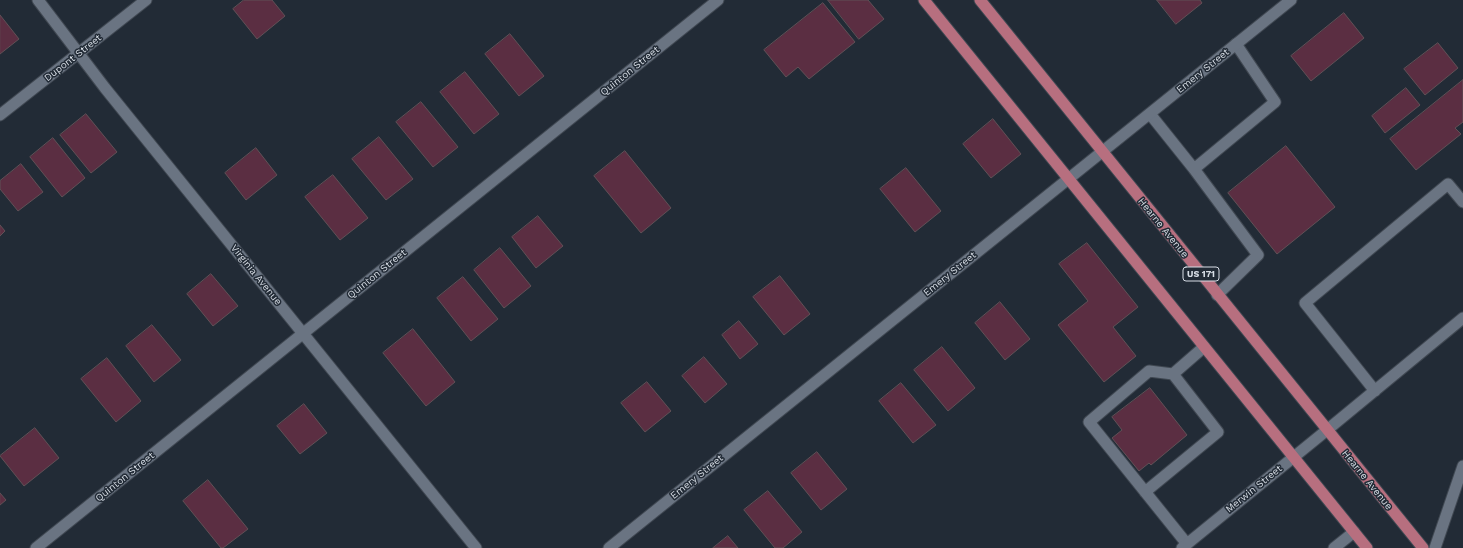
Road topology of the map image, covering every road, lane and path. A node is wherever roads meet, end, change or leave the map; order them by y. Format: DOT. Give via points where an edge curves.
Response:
graph roads {
  1 [pos="38,0"];
  2 [pos="146,0"];
  3 [pos="718,0"];
  4 [pos="924,0"];
  5 [pos="980,0"];
  6 [pos="1291,0"];
  7 [pos="1236,44"];
  8 [pos="79,53"];
  9 [pos="1150,114"];
  10 [pos="0,115"];
  11 [pos="1102,152"];
  12 [pos="1194,169"];
  13 [pos="1068,179"];
  14 [pos="1463,202"];
  15 [pos="1217,295"];
  16 [pos="1463,318"];
  17 [pos="303,333"];
  18 [pos="1204,346"];
  19 [pos="1173,374"];
  20 [pos="1375,391"];
  21 [pos="1326,430"];
  22 [pos="1293,457"];
  23 [pos="1463,466"];
  24 [pos="1145,492"];
  25 [pos="1354,532"];
  26 [pos="1185,546"];
  27 [pos="36,548"];
  28 [pos="476,548"];
  29 [pos="609,548"];
  30 [pos="1334,548"];
  31 [pos="1367,548"];
  32 [pos="1423,548"];
  33 [pos="1435,548"];
  1 -- 8 [label="street, Virginia Avenue"];
  2 -- 8 [label="street, Dupont Street"];
  3 -- 17 [label="street, Quinton Street"];
  4 -- 13 [label="main road"];
  5 -- 11 [label="main road, Hearne Avenue / US 171"];
  6 -- 7 [label="street, Emery Street"];
  7 -- 9 [label="street, Emery Street"];
  7 -- 12 [label="street" via="1275,102"];
  8 -- 10 [label="street, Dupont Street"];
  8 -- 17 [label="street, Virginia Avenue"];
  9 -- 11 [label="street, Emery Street"];
  9 -- 12 [label="street"];
  11 -- 13 [label="street, Emery Street"];
  11 -- 15 [label="main road, Hearne Avenue / US 171"];
  12 -- 15 [label="street" via="1258,255"];
  13 -- 18 [label="main road"];
  13 -- 29 [label="street, Emery Street"];
  14 -- 20 [label="street" via="1448,184 1305,303"];
  15 -- 21 [label="main road, Hearne Avenue / US 171"];
  16 -- 20 [label="street, Merwin Street"];
  17 -- 27 [label="street, Quinton Street"];
  17 -- 28 [label="street, Virginia Avenue"];
  18 -- 19 [label="street"];
  18 -- 22 [label="main road"];
  19 -- 24 [label="street" via="1218,432"];
  19 -- 24 [label="street" via="1149,371 1089,422"];
  20 -- 21 [label="street, Merwin Street"];
  21 -- 22 [label="street, Merwin Street"];
  21 -- 32 [label="main road, Hearne Avenue / US 171"];
  22 -- 25 [label="main road"];
  22 -- 26 [label="street, Merwin Street"];
  23 -- 33 [label="street"];
  24 -- 26 [label="street"];
  25 -- 30 [label="street"];
  25 -- 31 [label="main road"];
}
